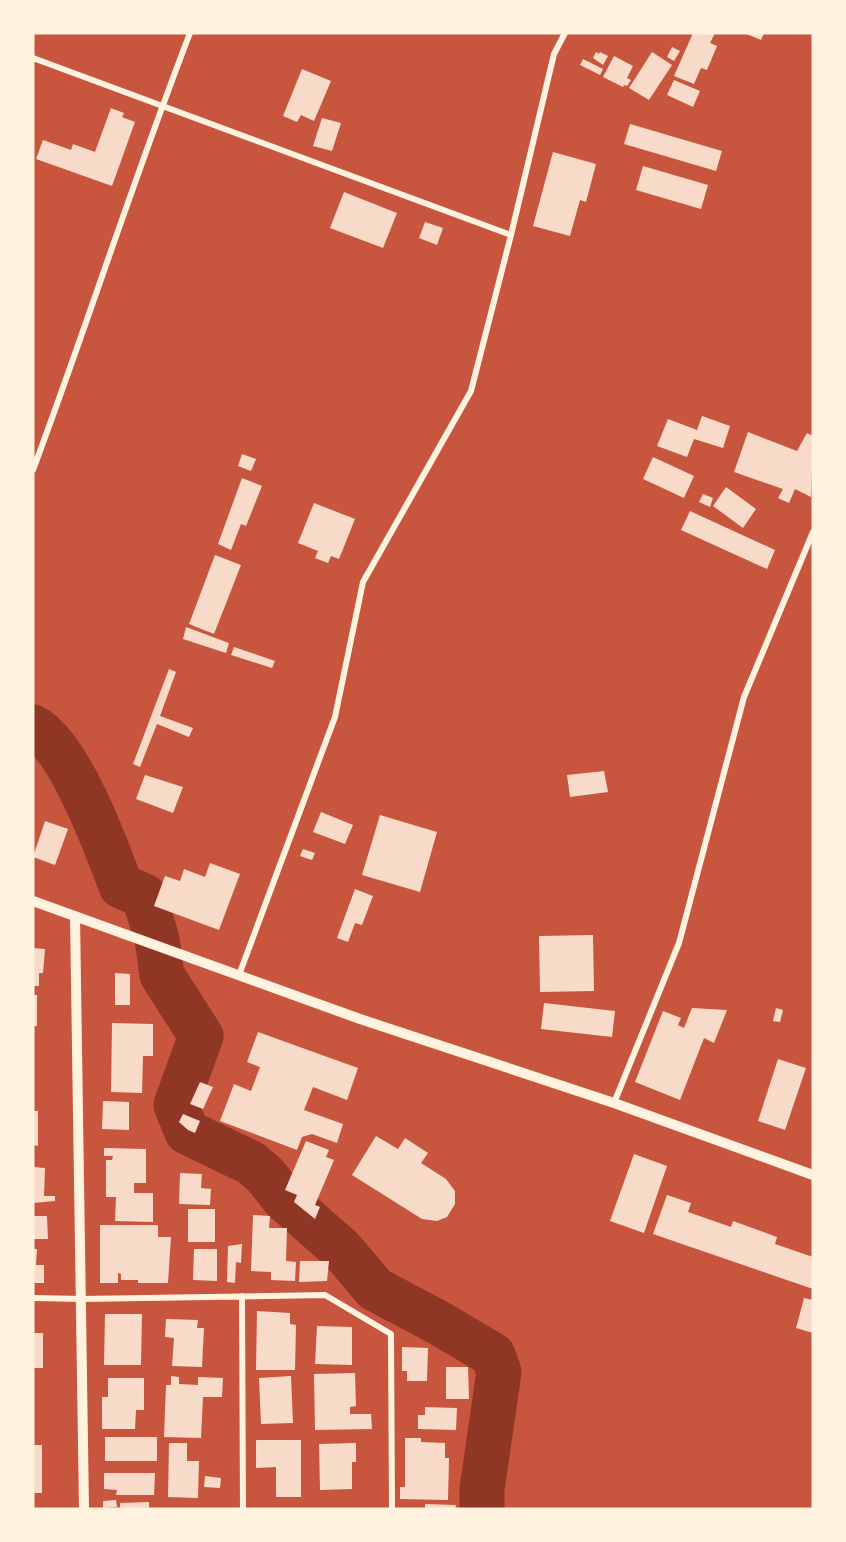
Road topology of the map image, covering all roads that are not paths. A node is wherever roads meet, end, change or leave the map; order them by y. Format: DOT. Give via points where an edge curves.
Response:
graph roads {
  1 [pos="190,33"];
  2 [pos="565,33"];
  3 [pos="33,58"];
  4 [pos="162,107"];
  5 [pos="511,235"];
  6 [pos="33,470"];
  7 [pos="813,532"];
  8 [pos="33,901"];
  9 [pos="75,916"];
  10 [pos="238,975"];
  11 [pos="614,1103"];
  12 [pos="813,1175"];
  13 [pos="242,1296"];
  14 [pos="33,1298"];
  15 [pos="82,1299"];
  16 [pos="84,1509"];
  17 [pos="243,1509"];
  18 [pos="392,1509"];
  1 -- 4 [label="street"];
  2 -- 5 [label="street" via="554,54"];
  3 -- 4 [label="street"];
  4 -- 5 [label="street"];
  4 -- 6 [label="street"];
  5 -- 10 [label="street" via="471,391 363,582 335,717"];
  7 -- 11 [label="street" via="744,697 679,944"];
  8 -- 9 [label="street"];
  9 -- 10 [label="street"];
  9 -- 15 [label="street"];
  10 -- 11 [label="street"];
  11 -- 12 [label="street"];
  13 -- 15 [label="street"];
  13 -- 17 [label="street"];
  13 -- 18 [label="street" via="325,1295 391,1334"];
  14 -- 15 [label="street"];
  15 -- 16 [label="street"];
}
